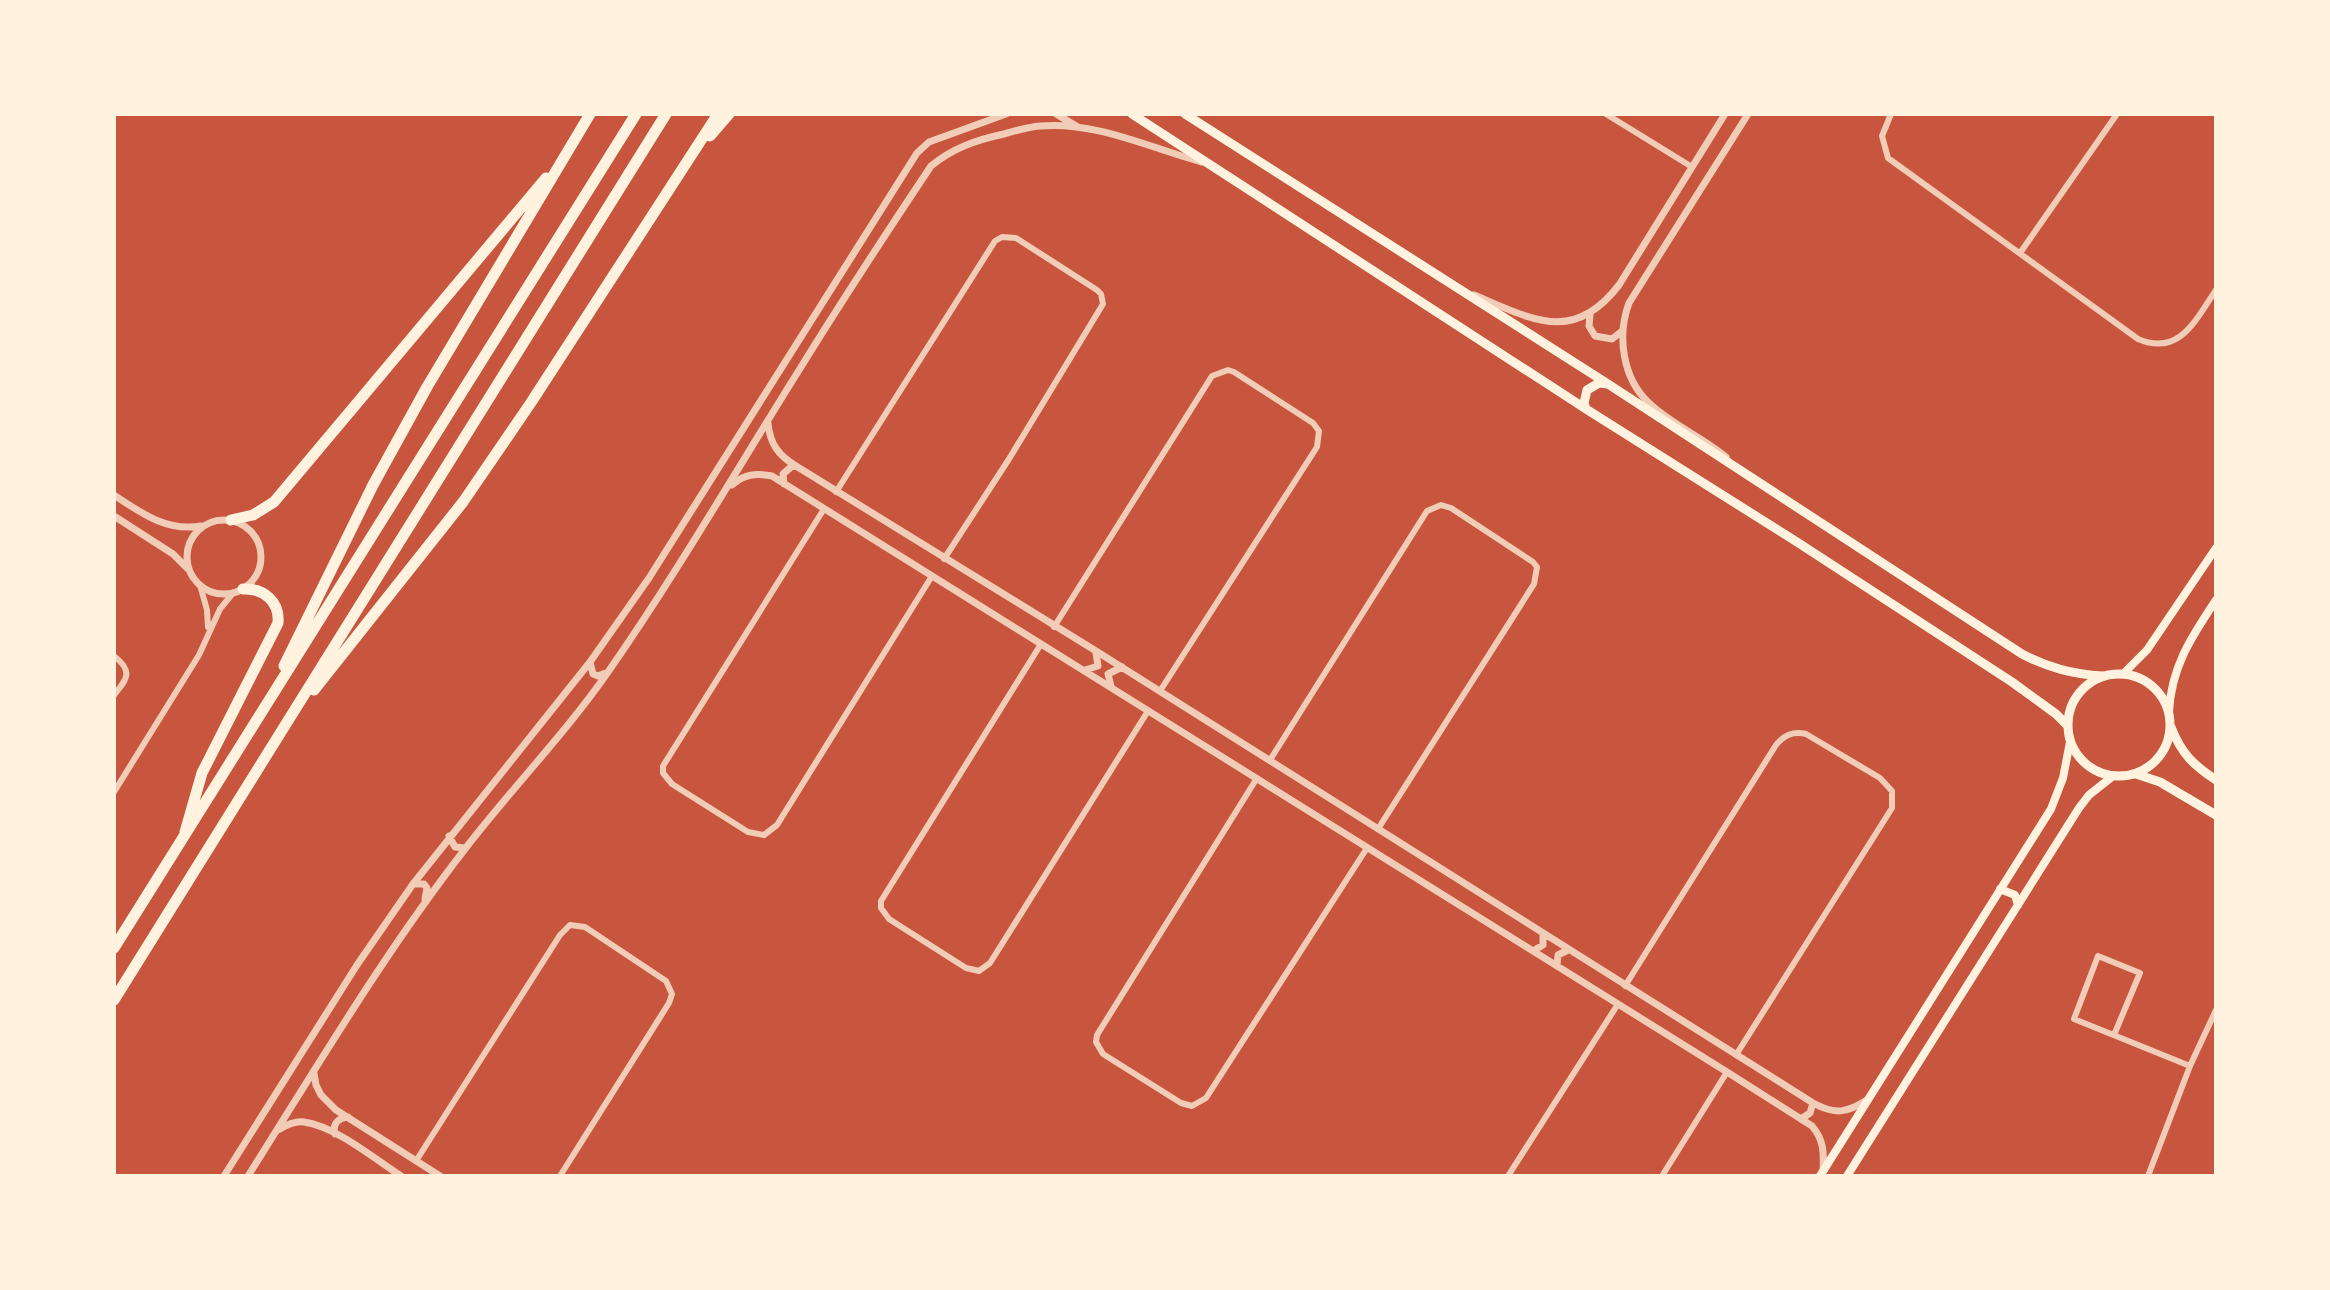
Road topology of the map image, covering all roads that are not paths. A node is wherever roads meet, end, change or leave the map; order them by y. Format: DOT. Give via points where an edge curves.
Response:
graph roads {
  1 [pos="590,114"];
  2 [pos="636,114"];
  3 [pos="666,114"];
  4 [pos="709,114"];
  5 [pos="718,114"];
  6 [pos="729,114"];
  7 [pos="1006,114"];
  8 [pos="1056,114"];
  9 [pos="1132,114"];
  10 [pos="1185,114"];
  11 [pos="1606,114"];
  12 [pos="1725,114"];
  13 [pos="1748,114"];
  14 [pos="1891,114"];
  15 [pos="2117,114"];
  16 [pos="1080,128"];
  17 [pos="569,149"];
  18 [pos="695,151"];
  19 [pos="1204,162"];
  20 [pos="1692,167"];
  21 [pos="873,222"];
  22 [pos="886,235"];
  23 [pos="2020,253"];
  24 [pos="1450,285"];
  25 [pos="2216,290"];
  26 [pos="1590,315"];
  27 [pos="1621,332"];
  28 [pos="1608,384"];
  29 [pos="1586,409"];
  30 [pos="768,423"];
  31 [pos="796,466"];
  32 [pos="1749,477"];
  33 [pos="784,484"];
  34 [pos="727,488"];
  35 [pos="836,492"];
  36 [pos="114,495"];
  37 [pos="824,509"];
  38 [pos="114,516"];
  39 [pos="231,520"];
  40 [pos="203,526"];
  41 [pos="2216,548"];
  42 [pos="944,559"];
  43 [pos="189,570"];
  44 [pos="932,576"];
  45 [pos="200,585"];
  46 [pos="238,591"];
  47 [pos="2216,600"];
  48 [pos="1054,627"];
  49 [pos="208,631"];
  50 [pos="1041,644"];
  51 [pos="1096,651"];
  52 [pos="114,656"];
  53 [pos="590,662"];
  54 [pos="1122,667"];
  55 [pos="1083,670"];
  56 [pos="608,672"];
  57 [pos="2124,673"];
  58 [pos="2103,676"];
  59 [pos="1112,688"];
  60 [pos="1160,691"];
  61 [pos="114,695"];
  62 [pos="1148,711"];
  63 [pos="2169,712"];
  64 [pos="262,714"];
  65 [pos="2067,725"];
  66 [pos="2171,727"];
  67 [pos="284,728"];
  68 [pos="2070,742"];
  69 [pos="1270,760"];
  70 [pos="2136,774"];
  71 [pos="2113,776"];
  72 [pos="1257,778"];
  73 [pos="2216,780"];
  74 [pos="114,792"];
  75 [pos="2216,815"];
  76 [pos="1378,829"];
  77 [pos="449,836"];
  78 [pos="184,838"];
  79 [pos="465,848"];
  80 [pos="1367,848"];
  81 [pos="413,884"];
  82 [pos="2000,889"];
  83 [pos="423,905"];
  84 [pos="2018,905"];
  85 [pos="1543,934"];
  86 [pos="114,948"];
  87 [pos="1568,950"];
  88 [pos="1533,951"];
  89 [pos="1557,966"];
  90 [pos="1625,986"];
  91 [pos="114,1000"];
  92 [pos="1618,1004"];
  93 [pos="2216,1010"];
  94 [pos="2114,1035"];
  95 [pos="1736,1055"];
  96 [pos="2190,1066"];
  97 [pos="1727,1072"];
  98 [pos="314,1073"];
  99 [pos="1867,1100"];
  100 [pos="1813,1103"];
  101 [pos="348,1117"];
  102 [pos="1801,1119"];
  103 [pos="278,1129"];
  104 [pos="335,1135"];
  105 [pos="416,1161"];
  106 [pos="1821,1174"];
  107 [pos="224,1176"];
  108 [pos="248,1176"];
  109 [pos="401,1176"];
  110 [pos="440,1176"];
  111 [pos="560,1176"];
  112 [pos="1508,1176"];
  113 [pos="1662,1176"];
  114 [pos="1847,1176"];
  115 [pos="2148,1176"];
  1 -- 17 [label="highway"];
  2 -- 64 [label="highway"];
  3 -- 67 [label="highway"];
  4 -- 18 [label="highway"];
  5 -- 18 [label="highway"];
  6 -- 18 [label="highway"];
  7 -- 21 [label="street" via="929,142"];
  8 -- 16 [label="street"];
  9 -- 19 [label="main road"];
  10 -- 24 [label="main road"];
  11 -- 20 [label="street"];
  12 -- 20 [label="street"];
  13 -- 27 [label="street" via="1629,303"];
  14 -- 23 [label="street" via="1882,136 1888,158"];
  15 -- 23 [label="street"];
  16 -- 19 [label="street"];
  16 -- 22 [label="street" via="1040,126 977,139 949,152 931,166"];
  17 -- 39 [label="highway" via="274,502"];
  17 -- 64 [label="highway" via="373,485"];
  18 -- 67 [label="highway" via="463,502"];
  19 -- 29 [label="main road"];
  20 -- 26 [label="street" via="1619,285"];
  21 -- 22 [label="street" via="885,219"];
  21 -- 53 [label="street" via="649,578"];
  22 -- 30 [label="street"];
  23 -- 25 [label="street" via="2151,345 2176,340"];
  24 -- 26 [label="street" via="1537,319 1556,322"];
  24 -- 28 [label="main road"];
  26 -- 27 [label="street" via="1595,336 1612,339"];
  27 -- 32 [label="street" via="1627,367 1646,401 1707,441"];
  28 -- 29 [label="main road" via="1587,390"];
  28 -- 32 [label="main road"];
  29 -- 65 [label="main road" via="2012,682"];
  30 -- 31 [label="street" via="774,448"];
  30 -- 34 [label="street"];
  31 -- 33 [label="street" via="783,474"];
  31 -- 35 [label="street"];
  32 -- 58 [label="main road" via="2022,654 2048,668"];
  33 -- 34 [label="street" via="760,473 741,477"];
  33 -- 37 [label="street"];
  34 -- 56 [label="street"];
  35 -- 42 [label="street"];
  35 -- 42 [label="street" via="995,241 1016,238 1097,290 1103,304"];
  36 -- 40 [label="street" via="163,524"];
  37 -- 44 [label="street"];
  37 -- 44 [label="street" via="663,766 666,780 748,832 764,835 777,825"];
  38 -- 43 [label="street"];
  39 -- 40 [label="street"];
  39 -- 46 [label="street" via="253,532 261,550 253,581"];
  40 -- 43 [label="street" via="189,544"];
  41 -- 57 [label="main road" via="2147,650"];
  42 -- 48 [label="street"];
  43 -- 45 [label="street"];
  44 -- 50 [label="street"];
  45 -- 46 [label="street" via="217,594"];
  45 -- 49 [label="street"];
  46 -- 49 [label="street"];
  46 -- 78 [label="highway" via="258,590 269,598 278,610 278,623 202,773"];
  47 -- 63 [label="main road" via="2185,648 2173,678"];
  48 -- 51 [label="street"];
  48 -- 60 [label="street" via="1212,376 1234,372 1313,423 1319,431 1317,447"];
  49 -- 74 [label="street" via="199,655"];
  50 -- 55 [label="street"];
  50 -- 62 [label="street" via="881,901 889,919 966,968 979,971 990,963"];
  51 -- 54 [label="street"];
  51 -- 55 [label="street" via="1098,666"];
  52 -- 61 [label="street" via="127,672"];
  53 -- 56 [label="street" via="593,674"];
  53 -- 77 [label="street"];
  54 -- 59 [label="street" via="1108,674"];
  54 -- 60 [label="street"];
  55 -- 59 [label="street"];
  56 -- 79 [label="street"];
  57 -- 58 [label="main road"];
  57 -- 63 [label="main road" via="2153,685"];
  58 -- 65 [label="main road" via="2077,695"];
  59 -- 62 [label="street"];
  60 -- 69 [label="street"];
  62 -- 72 [label="street"];
  63 -- 66 [label="main road"];
  64 -- 78 [label="highway"];
  65 -- 68 [label="main road"];
  66 -- 70 [label="main road" via="2160,756"];
  66 -- 73 [label="main road" via="2192,764"];
  67 -- 91 [label="highway"];
  68 -- 71 [label="main road" via="2095,771"];
  68 -- 82 [label="main road" via="2055,800"];
  69 -- 76 [label="street"];
  69 -- 76 [label="street" via="1427,511 1441,505 1451,508 1533,562 1536,574"];
  70 -- 71 [label="main road"];
  70 -- 75 [label="main road"];
  71 -- 84 [label="main road" via="2079,808"];
  72 -- 80 [label="street"];
  72 -- 80 [label="street" via="1097,1035 1103,1054 1181,1103 1197,1105 1206,1098"];
  76 -- 85 [label="street"];
  77 -- 79 [label="street" via="455,847"];
  77 -- 81 [label="street"];
  78 -- 86 [label="highway"];
  79 -- 83 [label="street"];
  80 -- 88 [label="street"];
  81 -- 83 [label="street" via="427,888"];
  81 -- 107 [label="street"];
  82 -- 84 [label="main road" via="2015,895"];
  82 -- 99 [label="main road"];
  83 -- 98 [label="street"];
  84 -- 114 [label="main road"];
  85 -- 87 [label="street"];
  85 -- 88 [label="street" via="1543,945"];
  87 -- 89 [label="street" via="1558,955"];
  87 -- 90 [label="street"];
  88 -- 89 [label="street"];
  89 -- 92 [label="street"];
  90 -- 95 [label="street"];
  90 -- 95 [label="street" via="1784,737 1806,734 1880,778 1892,791 1892,808"];
  92 -- 97 [label="street"];
  92 -- 112 [label="street"];
  93 -- 96 [label="street"];
  94 -- 94 [label="street" via="2074,1019 2098,956 2140,973"];
  94 -- 96 [label="street"];
  95 -- 100 [label="street"];
  96 -- 115 [label="street"];
  97 -- 102 [label="street"];
  97 -- 113 [label="street"];
  98 -- 101 [label="street" via="321,1095"];
  98 -- 103 [label="street"];
  99 -- 100 [label="street" via="1835,1113"];
  99 -- 106 [label="main road"];
  100 -- 102 [label="street"];
  101 -- 104 [label="street" via="338,1120"];
  101 -- 105 [label="street"];
  102 -- 106 [label="street" via="1820,1137"];
  103 -- 104 [label="street" via="303,1122"];
  103 -- 108 [label="street"];
  104 -- 109 [label="street"];
  105 -- 110 [label="street"];
  105 -- 111 [label="street" via="570,925 585,927 666,981 672,994"];
}
